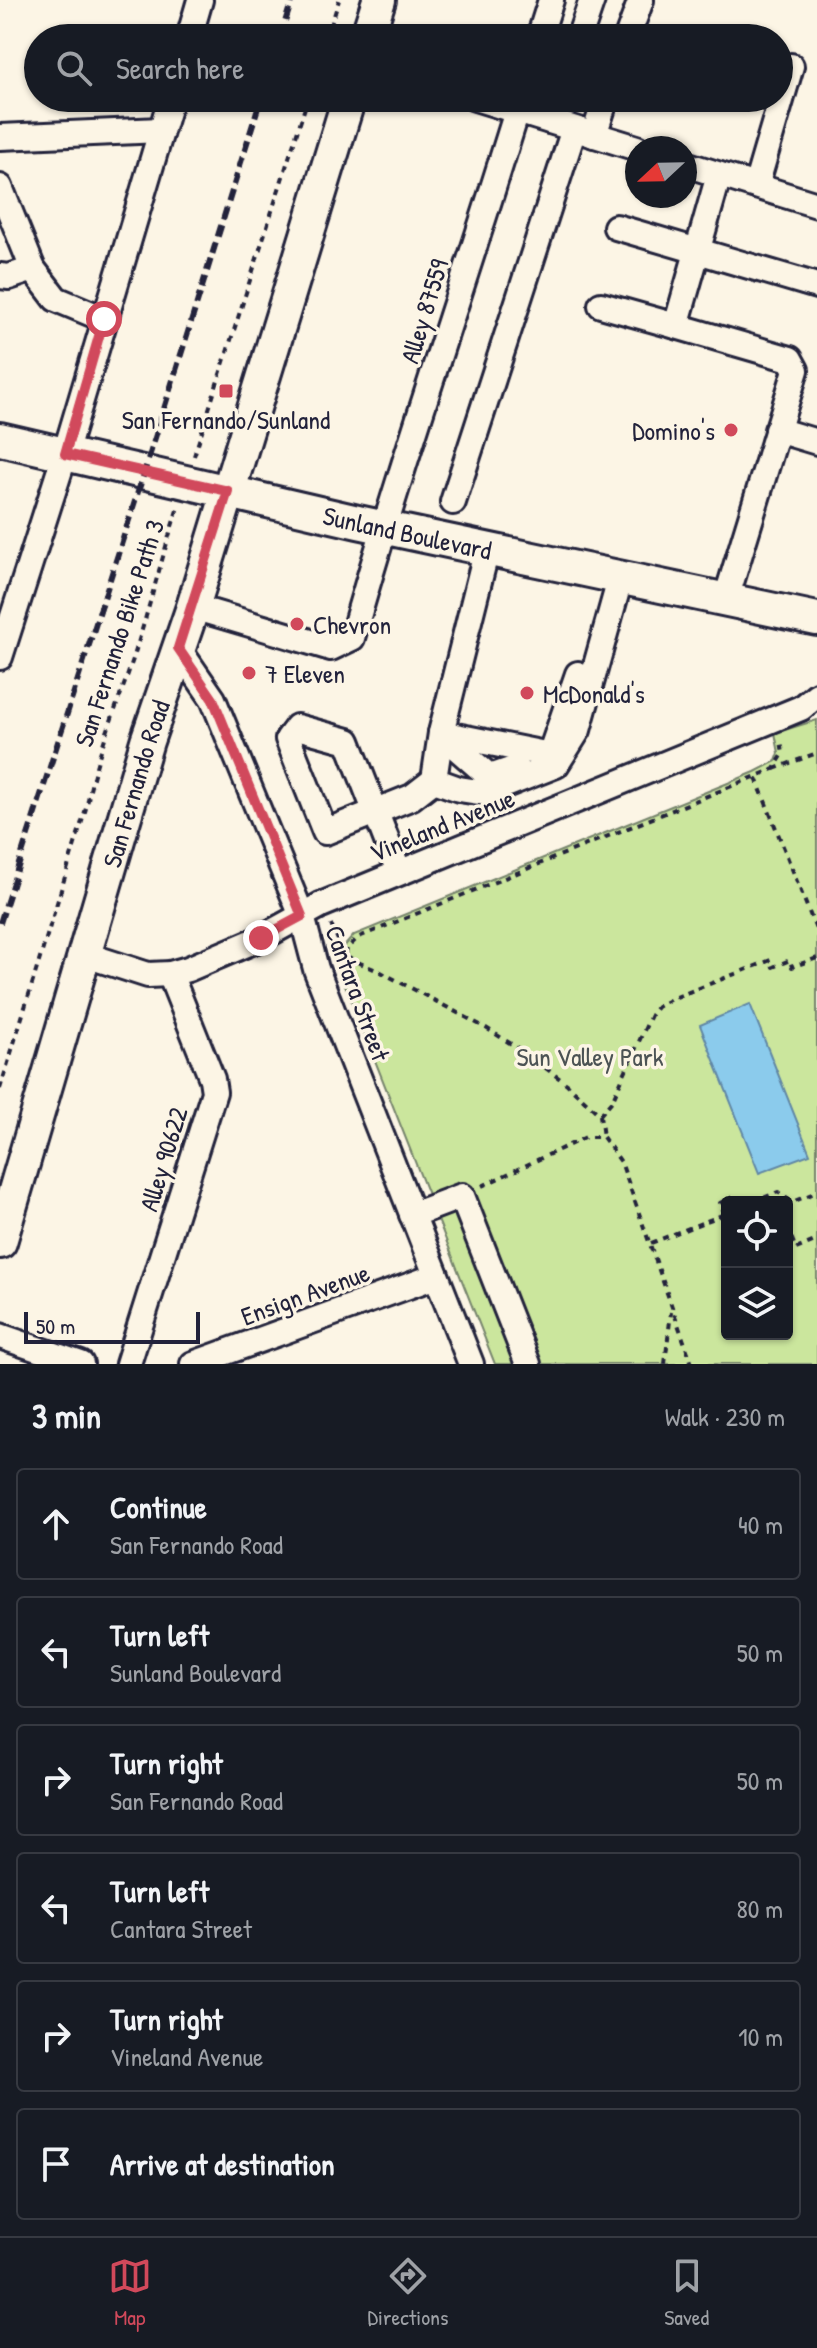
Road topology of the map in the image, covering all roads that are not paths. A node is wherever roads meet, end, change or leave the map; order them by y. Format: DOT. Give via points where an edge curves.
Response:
graph roads {
  1 [pos="200,0"];
  2 [pos="379,0"];
  3 [pos="551,0"];
  4 [pos="592,0"];
  5 [pos="641,0"];
  6 [pos="193,24"];
  7 [pos="371,24"];
  8 [pos="543,24"];
  9 [pos="584,24"];
  10 [pos="632,24"];
  11 [pos="167,112"];
  12 [pos="345,112"];
  13 [pos="516,112"];
  14 [pos="534,112"];
  15 [pos="554,112"];
  16 [pos="597,112"];
  17 [pos="778,112"];
  18 [pos="550,121"];
  19 [pos="161,130"];
  20 [pos="584,132"];
  21 [pos="0,137"];
  22 [pos="625,144"];
  23 [pos="697,168"];
  24 [pos="719,175"];
  25 [pos="756,186"];
  26 [pos="0,187"];
  27 [pos="816,203"];
  28 [pos="616,227"];
  29 [pos="698,250"];
  30 [pos="33,269"];
  31 [pos="0,276"];
  32 [pos="817,286"];
  33 [pos="601,305"];
  34 [pos="104,319"];
  35 [pos="676,326"];
  36 [pos="777,430"];
  37 [pos="0,439"];
  38 [pos="817,442"];
  39 [pos="65,454"];
  40 [pos="228,491"];
  41 [pos="453,502"];
  42 [pos="384,527"];
  43 [pos="487,549"];
  44 [pos="621,576"];
  45 [pos="726,599"];
  46 [pos="193,607"];
  47 [pos="817,619"];
  48 [pos="607,629"];
  49 [pos="178,648"];
  50 [pos="0,657"];
  51 [pos="817,695"];
  52 [pos="441,733"];
  53 [pos="550,755"];
  54 [pos="434,780"];
  55 [pos="399,872"];
  56 [pos="311,911"];
  57 [pos="86,955"];
  58 [pos="170,974"];
  59 [pos="412,1215"];
  60 [pos="0,1242"];
  61 [pos="436,1276"];
  62 [pos="0,1336"];
  63 [pos="81,1364"];
  64 [pos="128,1364"];
  65 [pos="193,1364"];
  66 [pos="471,1364"];
  67 [pos="528,1364"];
  1 -- 6 [label="street"];
  2 -- 7 [label="main road"];
  3 -- 8 [label="street"];
  4 -- 9 [label="street"];
  5 -- 10 [label="street"];
  11 -- 19 [label="street"];
  12 -- 40 [label="main road, San Fernando Road"];
  13 -- 42 [label="street, Alley 87559"];
  14 -- 18 [label="street"];
  15 -- 18 [label="street"];
  16 -- 20 [label="street"];
  17 -- 25 [label="street"];
  18 -- 20 [label="street"];
  19 -- 21 [label="street"];
  19 -- 34 [label="street"];
  20 -- 22 [label="street"];
  20 -- 41 [label="street"];
  23 -- 24 [label="street"];
  24 -- 25 [label="street"];
  24 -- 29 [label="street"];
  25 -- 27 [label="street"];
  26 -- 30 [label="street"];
  28 -- 29 [label="street"];
  29 -- 32 [label="street"];
  29 -- 35 [label="street"];
  30 -- 31 [label="street"];
  30 -- 34 [label="street" via="56,299"];
  33 -- 35 [label="street"];
  34 -- 39 [label="street"];
  35 -- 36 [label="street" via="790,359 796,370"];
  36 -- 38 [label="street"];
  36 -- 45 [label="street"];
  37 -- 39 [label="main road, Sunland Boulevard"];
  39 -- 40 [label="main road, Sunland Boulevard"];
  39 -- 50 [label="street"];
  40 -- 42 [label="main road, Sunland Boulevard"];
  40 -- 46 [label="main road, San Fernando Road"];
  42 -- 43 [label="main road, Sunland Boulevard"];
  42 -- 46 [label="street, Alley 87559" via="352,638 331,648"];
  43 -- 44 [label="main road, Sunland Boulevard"];
  43 -- 52 [label="street"];
  44 -- 45 [label="main road, Sunland Boulevard"];
  44 -- 48 [label="street"];
  45 -- 47 [label="main road, Sunland Boulevard"];
  46 -- 49 [label="main road, San Fernando Road"];
  48 -- 53 [label="street" via="588,646"];
  48 -- 54 [label="street" via="578,730 556,765 485,793"];
  49 -- 56 [label="street, Cantara Street" via="213,699"];
  49 -- 57 [label="main road, San Fernando Road"];
  51 -- 55 [label="street, Vineland Avenue" via="801,708"];
  52 -- 53 [label="street"];
  52 -- 53 [label="street" via="490,777"];
  52 -- 54 [label="street"];
  54 -- 55 [label="street" via="412,797 375,812"];
  55 -- 56 [label="street, Vineland Avenue"];
  56 -- 58 [label="street, Vineland Avenue" via="261,938"];
  56 -- 59 [label="street, Cantara Street" via="316,969"];
  57 -- 58 [label="street, Vineland Avenue" via="148,975"];
  57 -- 60 [label="main road, San Fernando Road"];
  58 -- 64 [label="street, Alley 90622" via="214,1092"];
  59 -- 61 [label="street, Cantara Street"];
  59 -- 67 [label="street" via="462,1196"];
  61 -- 65 [label="street, Ensign Avenue"];
  61 -- 66 [label="street, Cantara Street"];
  62 -- 63 [label="street"];
}
